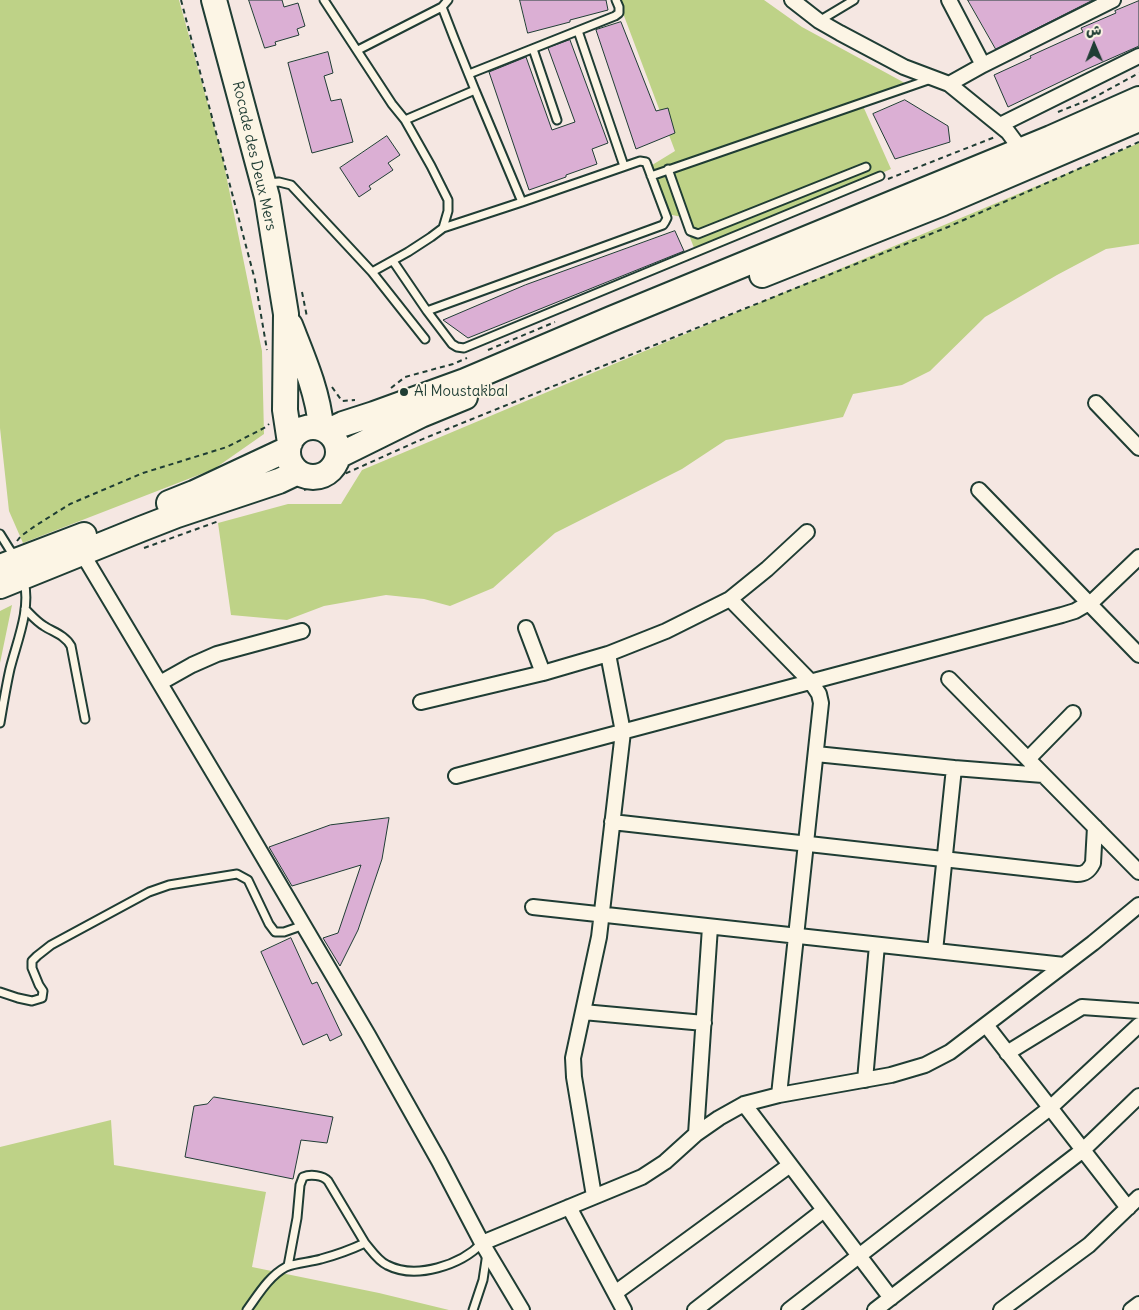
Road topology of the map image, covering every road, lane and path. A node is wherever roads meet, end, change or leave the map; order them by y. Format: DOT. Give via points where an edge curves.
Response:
graph roads {
  1 [pos="182,0"];
  2 [pos="214,0"];
  3 [pos="324,0"];
  4 [pos="448,0"];
  5 [pos="616,0"];
  6 [pos="792,0"];
  7 [pos="854,0"];
  8 [pos="949,0"];
  9 [pos="1113,0"];
  10 [pos="442,3"];
  11 [pos="819,21"];
  12 [pos="578,31"];
  13 [pos="533,49"];
  14 [pos="358,50"];
  15 [pos="1139,56"];
  16 [pos="983,65"];
  17 [pos="1139,73"];
  18 [pos="469,74"];
  19 [pos="934,78"];
  20 [pos="949,84"];
  21 [pos="475,90"];
  22 [pos="1139,99"];
  23 [pos="1059,112"];
  24 [pos="1139,119"];
  25 [pos="405,120"];
  26 [pos="557,120"];
  27 [pos="1139,142"];
  28 [pos="1015,143"];
  29 [pos="624,166"];
  30 [pos="866,167"];
  31 [pos="668,169"];
  32 [pos="651,176"];
  33 [pos="884,178"];
  34 [pos="263,183"];
  35 [pos="522,202"];
  36 [pos="443,228"];
  37 [pos="393,261"];
  38 [pos="372,272"];
  39 [pos="301,288"];
  40 [pos="427,311"];
  41 [pos="296,315"];
  42 [pos="562,320"];
  43 [pos="425,339"];
  44 [pos="480,353"];
  45 [pos="268,354"];
  46 [pos="471,356"];
  47 [pos="328,381"];
  48 [pos="388,391"];
  49 [pos="360,400"];
  50 [pos="1096,403"];
  51 [pos="270,422"];
  52 [pos="324,429"];
  53 [pos="289,446"];
  54 [pos="1139,448"];
  55 [pos="338,456"];
  56 [pos="300,482"];
  57 [pos="979,490"];
  58 [pos="219,521"];
  59 [pos="807,532"];
  60 [pos="0,534"];
  61 [pos="137,551"];
  62 [pos="82,553"];
  63 [pos="1139,557"];
  64 [pos="13,563"];
  65 [pos="0,586"];
  66 [pos="730,599"];
  67 [pos="1089,603"];
  68 [pos="25,609"];
  69 [pos="526,628"];
  70 [pos="302,631"];
  71 [pos="608,654"];
  72 [pos="1139,656"];
  73 [pos="543,673"];
  74 [pos="949,679"];
  75 [pos="811,682"];
  76 [pos="160,683"];
  77 [pos="421,702"];
  78 [pos="1073,713"];
  79 [pos="85,719"];
  80 [pos="0,723"];
  81 [pos="623,732"];
  82 [pos="816,754"];
  83 [pos="1028,760"];
  84 [pos="954,768"];
  85 [pos="1043,775"];
  86 [pos="456,776"];
  87 [pos="612,822"];
  88 [pos="1095,827"];
  89 [pos="806,844"];
  90 [pos="945,859"];
  91 [pos="1139,872"];
  92 [pos="1139,904"];
  93 [pos="533,907"];
  94 [pos="601,915"];
  95 [pos="304,925"];
  96 [pos="710,927"];
  97 [pos="796,936"];
  98 [pos="877,945"];
  99 [pos="936,951"];
  100 [pos="1064,965"];
  101 [pos="0,992"];
  102 [pos="1139,1011"];
  103 [pos="583,1012"];
  104 [pos="704,1023"];
  105 [pos="986,1025"];
  106 [pos="1139,1025"];
  107 [pos="1008,1053"];
  108 [pos="865,1080"];
  109 [pos="779,1095"];
  110 [pos="1139,1096"];
  111 [pos="744,1104"];
  112 [pos="1050,1108"];
  113 [pos="696,1134"];
  114 [pos="1083,1150"];
  115 [pos="790,1165"];
  116 [pos="594,1196"];
  117 [pos="1139,1197"];
  118 [pos="569,1207"];
  119 [pos="1128,1208"];
  120 [pos="824,1210"];
  121 [pos="364,1243"];
  122 [pos="485,1247"];
  123 [pos="859,1255"];
  124 [pos="288,1266"];
  125 [pos="615,1294"];
  126 [pos="891,1298"];
  127 [pos="1139,1304"];
  128 [pos="622,1309"];
  129 [pos="247,1310"];
  130 [pos="473,1310"];
  131 [pos="522,1310"];
  132 [pos="695,1310"];
  133 [pos="789,1310"];
  134 [pos="875,1310"];
  135 [pos="1001,1310"];
  136 [pos="1131,1310"];
  1 -- 45 [label="path" via="255,280"];
  2 -- 34 [label="highway, Rocade des Deux Mers"];
  3 -- 14 [label="lane"];
  4 -- 10 [label="lane"];
  5 -- 12 [label="lane" via="619,13"];
  6 -- 11 [label="street"];
  7 -- 11 [label="lane"];
  8 -- 16 [label="street"];
  9 -- 16 [label="street"];
  10 -- 14 [label="lane"];
  10 -- 18 [label="lane"];
  11 -- 19 [label="street" via="904,67"];
  12 -- 13 [label="lane"];
  12 -- 29 [label="lane"];
  13 -- 18 [label="lane"];
  13 -- 26 [label="lane"];
  14 -- 25 [label="lane"];
  15 -- 28 [label="street"];
  16 -- 20 [label="street"];
  17 -- 23 [label="path"];
  18 -- 21 [label="lane"];
  19 -- 20 [label="street"];
  19 -- 31 [label="lane"];
  20 -- 28 [label="street"];
  21 -- 25 [label="lane"];
  21 -- 35 [label="lane"];
  22 -- 28 [label="highway" via="1052,138"];
  24 -- 28 [label="highway" via="1094,139"];
  25 -- 36 [label="lane" via="448,200"];
  27 -- 56 [label="path" via="948,227 418,441 329,481"];
  28 -- 33 [label="path"];
  28 -- 52 [label="highway" via="465,381"];
  28 -- 55 [label="highway" via="943,203 421,415"];
  29 -- 32 [label="lane" via="646,162"];
  29 -- 35 [label="lane"];
  30 -- 31 [label="lane" via="698,234 690,231"];
  31 -- 32 [label="lane"];
  32 -- 40 [label="lane" via="667,218 663,225"];
  33 -- 40 [label="lane" via="464,348 452,344"];
  34 -- 38 [label="lane" via="291,185"];
  34 -- 41 [label="highway, Rocade des Deux Mers"];
  35 -- 36 [label="lane"];
  36 -- 37 [label="lane"];
  37 -- 38 [label="lane"];
  37 -- 40 [label="lane"];
  38 -- 43 [label="lane"];
  39 -- 41 [label="path"];
  41 -- 52 [label="highway, Rocade des Deux Mers"];
  41 -- 53 [label="highway, Rocade des Deux Mers" via="285,410"];
  42 -- 44 [label="path"];
  46 -- 48 [label="path" via="405,377"];
  47 -- 49 [label="path" via="342,401"];
  50 -- 54 [label="street"];
  51 -- 64 [label="path" via="227,447 143,472 70,504 21,536"];
  52 -- 53 [label="highway" via="308,427 296,433"];
  52 -- 55 [label="highway" via="333,437"];
  53 -- 56 [label="highway" via="288,456"];
  53 -- 64 [label="highway" via="194,492"];
  55 -- 56 [label="highway" via="326,473"];
  56 -- 62 [label="highway" via="279,481 177,515"];
  57 -- 67 [label="street"];
  58 -- 61 [label="path"];
  59 -- 66 [label="street"];
  60 -- 64 [label="lane"];
  62 -- 64 [label="highway"];
  62 -- 76 [label="street"];
  63 -- 67 [label="street"];
  64 -- 65 [label="highway"];
  64 -- 68 [label="lane" via="26,588"];
  66 -- 71 [label="street"];
  66 -- 75 [label="street"];
  67 -- 72 [label="street"];
  67 -- 75 [label="street" via="1062,615"];
  68 -- 79 [label="lane" via="43,626 69,642"];
  68 -- 80 [label="lane"];
  69 -- 73 [label="street"];
  70 -- 76 [label="street" via="217,654"];
  71 -- 73 [label="street"];
  71 -- 81 [label="street"];
  73 -- 77 [label="street"];
  74 -- 83 [label="street"];
  75 -- 81 [label="street"];
  75 -- 82 [label="street" via="821,702"];
  76 -- 95 [label="street"];
  78 -- 83 [label="street"];
  81 -- 86 [label="street"];
  81 -- 87 [label="street"];
  82 -- 84 [label="street"];
  82 -- 89 [label="street"];
  83 -- 85 [label="street"];
  84 -- 85 [label="street"];
  84 -- 90 [label="street"];
  85 -- 88 [label="street"];
  87 -- 89 [label="street"];
  87 -- 94 [label="street"];
  88 -- 90 [label="street" via="1093,863 1082,874"];
  88 -- 91 [label="street"];
  89 -- 90 [label="street"];
  89 -- 97 [label="street"];
  90 -- 99 [label="street"];
  92 -- 100 [label="street"];
  93 -- 94 [label="street"];
  94 -- 96 [label="street"];
  94 -- 103 [label="street"];
  95 -- 101 [label="lane" via="275,932 248,880 237,874 170,885 149,892 36,956 32,968 43,991 42,998 32,1001"];
  95 -- 122 [label="street" via="439,1160"];
  96 -- 97 [label="street"];
  96 -- 104 [label="street"];
  97 -- 98 [label="street"];
  97 -- 109 [label="street"];
  98 -- 99 [label="street"];
  98 -- 108 [label="street"];
  99 -- 100 [label="street"];
  100 -- 105 [label="street"];
  102 -- 107 [label="street" via="1082,1007"];
  103 -- 104 [label="street"];
  103 -- 116 [label="street" via="573,1058 574,1077"];
  104 -- 113 [label="street"];
  105 -- 107 [label="street"];
  105 -- 108 [label="street" via="950,1052 925,1065"];
  106 -- 112 [label="street"];
  107 -- 112 [label="street"];
  108 -- 109 [label="street"];
  109 -- 111 [label="street"];
  110 -- 114 [label="street"];
  111 -- 113 [label="street"];
  111 -- 115 [label="street"];
  112 -- 114 [label="street"];
  112 -- 123 [label="street"];
  113 -- 116 [label="street" via="665,1162 642,1177"];
  114 -- 119 [label="street"];
  114 -- 126 [label="street"];
  115 -- 120 [label="street"];
  115 -- 125 [label="street"];
  116 -- 118 [label="street"];
  117 -- 119 [label="street"];
  118 -- 122 [label="street"];
  118 -- 125 [label="street"];
  119 -- 135 [label="street" via="1089,1244"];
  120 -- 123 [label="street"];
  120 -- 132 [label="street"];
  121 -- 122 [label="lane" via="386,1265 416,1272 432,1270"];
  121 -- 124 [label="lane" via="328,1257"];
  121 -- 124 [label="lane" via="328,1181 321,1176 306,1176 300,1185"];
  122 -- 130 [label="lane" via="483,1280"];
  122 -- 131 [label="street"];
  123 -- 126 [label="street"];
  123 -- 133 [label="street"];
  124 -- 129 [label="lane" via="271,1280"];
  125 -- 128 [label="street"];
  126 -- 134 [label="street"];
  127 -- 136 [label="street"];
}
